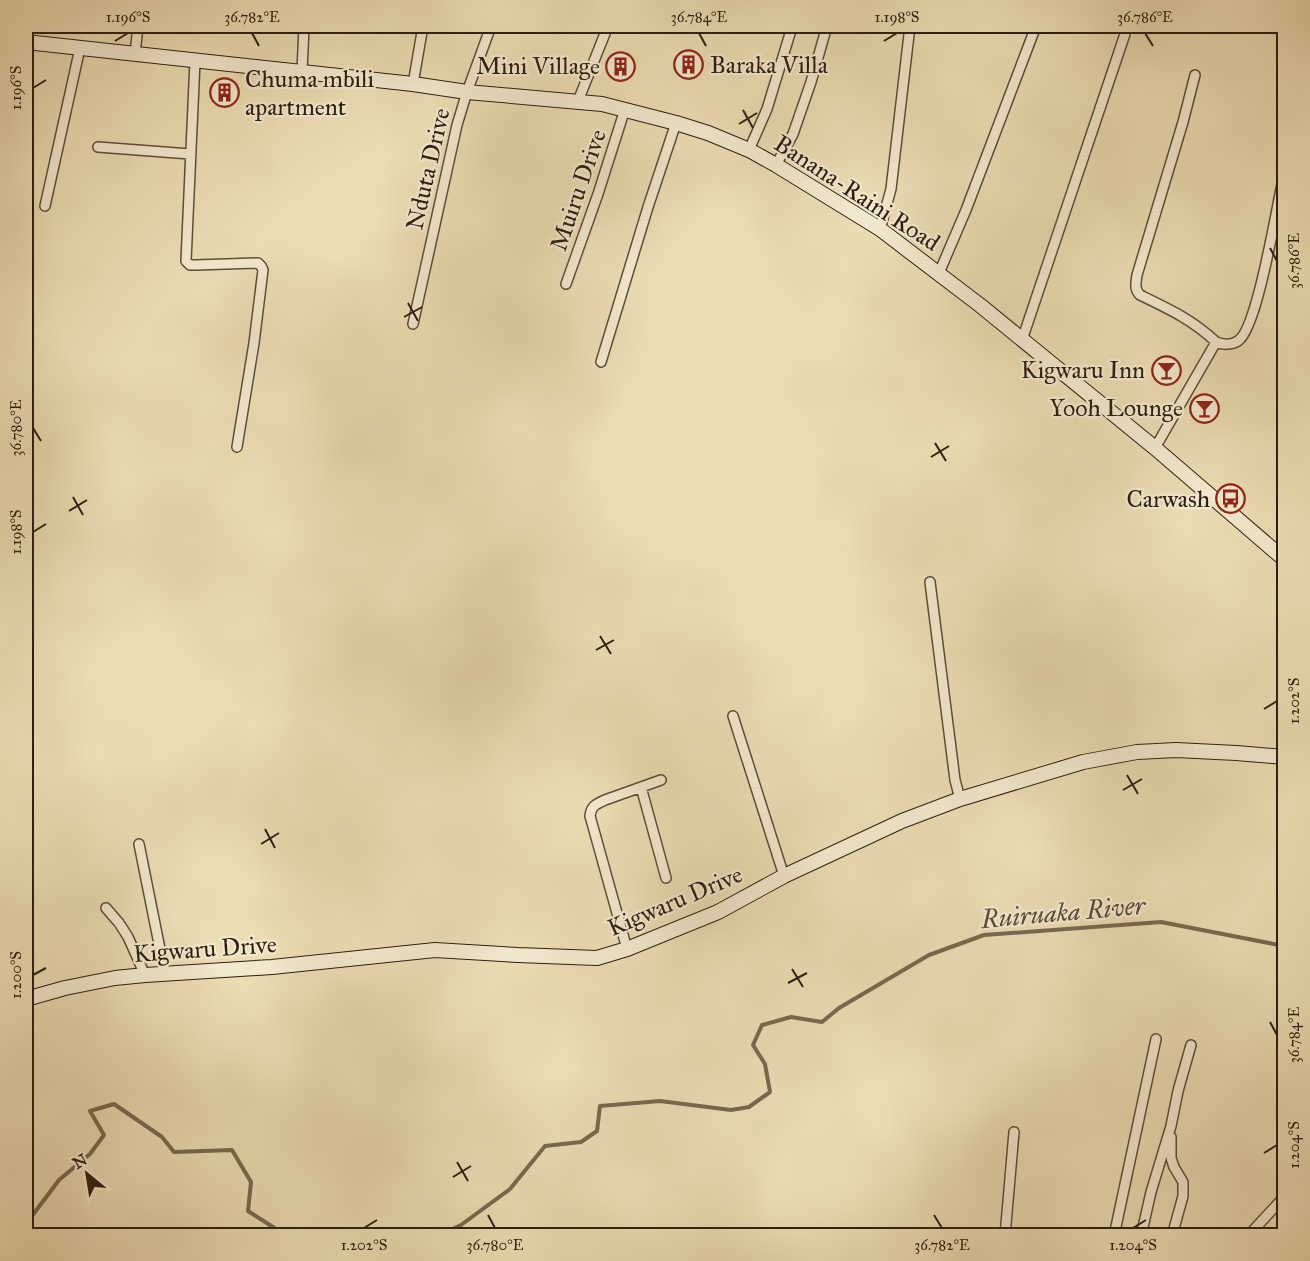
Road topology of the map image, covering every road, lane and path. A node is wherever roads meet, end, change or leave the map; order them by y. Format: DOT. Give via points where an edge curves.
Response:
graph roads {
  1 [pos="138,26"];
  2 [pos="304,26"];
  3 [pos="423,26"];
  4 [pos="491,26"];
  5 [pos="608,26"];
  6 [pos="827,26"];
  7 [pos="910,26"];
  8 [pos="1036,26"];
  9 [pos="792,27"];
  10 [pos="1125,34"];
  11 [pos="26,42"];
  12 [pos="80,48"];
  13 [pos="135,54"];
  14 [pos="195,61"];
  15 [pos="302,72"];
  16 [pos="1195,75"];
  17 [pos="413,84"];
  18 [pos="467,92"];
  19 [pos="578,101"];
  20 [pos="625,109"];
  21 [pos="676,123"];
  22 [pos="98,147"];
  23 [pos="749,150"];
  24 [pos="190,154"];
  25 [pos="777,165"];
  26 [pos="1284,175"];
  27 [pos="45,206"];
  28 [pos="880,229"];
  29 [pos="939,273"];
  30 [pos="566,284"];
  31 [pos="412,324"];
  32 [pos="1022,340"];
  33 [pos="1216,342"];
  34 [pos="601,362"];
  35 [pos="237,447"];
  36 [pos="1155,448"];
  37 [pos="1284,559"];
  38 [pos="930,582"];
  39 [pos="733,716"];
  40 [pos="1284,758"];
  41 [pos="661,780"];
  42 [pos="641,787"];
  43 [pos="960,799"];
  44 [pos="139,844"];
  45 [pos="784,876"];
  46 [pos="666,878"];
  47 [pos="106,908"];
  48 [pos="627,949"];
  49 [pos="165,974"];
  50 [pos="145,975"];
  51 [pos="26,999"];
  52 [pos="1156,1039"];
  53 [pos="1191,1045"];
  54 [pos="1171,1126"];
  55 [pos="1014,1132"];
  56 [pos="1284,1197"];
  57 [pos="1005,1236"];
  58 [pos="1114,1236"];
  59 [pos="1141,1236"];
  60 [pos="1172,1236"];
  61 [pos="1248,1236"];
  1 -- 13 [label="street"];
  2 -- 15 [label="street"];
  3 -- 17 [label="street"];
  4 -- 18 [label="street, Nduta Drive"];
  5 -- 19 [label="street"];
  6 -- 25 [label="street" via="793,134"];
  7 -- 28 [label="street" via="891,189"];
  8 -- 29 [label="street"];
  9 -- 23 [label="street"];
  10 -- 32 [label="street"];
  11 -- 12 [label="main road, Banana-Raini Road"];
  12 -- 13 [label="main road, Banana-Raini Road"];
  12 -- 27 [label="street"];
  13 -- 14 [label="main road, Banana-Raini Road"];
  14 -- 15 [label="main road, Banana-Raini Road"];
  14 -- 24 [label="street"];
  15 -- 17 [label="main road, Banana-Raini Road"];
  16 -- 33 [label="street" via="1136,285 1140,295 1200,327"];
  17 -- 18 [label="main road, Banana-Raini Road"];
  18 -- 19 [label="main road, Banana-Raini Road"];
  18 -- 31 [label="street, Nduta Drive"];
  19 -- 20 [label="main road, Banana-Raini Road"];
  20 -- 21 [label="main road, Banana-Raini Road"];
  20 -- 30 [label="street, Muiru Drive"];
  21 -- 23 [label="main road, Banana-Raini Road"];
  21 -- 34 [label="street"];
  22 -- 24 [label="street"];
  23 -- 25 [label="main road, Banana-Raini Road"];
  24 -- 35 [label="street" via="186,261 196,265 258,263 262,270"];
  25 -- 28 [label="main road, Banana-Raini Road"];
  26 -- 33 [label="street" via="1260,289 1245,332 1233,343"];
  28 -- 29 [label="main road, Banana-Raini Road"];
  29 -- 32 [label="main road, Banana-Raini Road"];
  32 -- 36 [label="main road, Banana-Raini Road"];
  33 -- 36 [label="street"];
  36 -- 37 [label="main road, Banana-Raini Road"];
  38 -- 43 [label="street"];
  39 -- 45 [label="street"];
  40 -- 43 [label="main road, Kigwaru Drive" via="1176,750 1137,752 1083,762"];
  41 -- 42 [label="street"];
  42 -- 46 [label="street"];
  42 -- 48 [label="street" via="596,804 590,816"];
  43 -- 45 [label="main road, Kigwaru Drive" via="902,820"];
  44 -- 49 [label="street"];
  45 -- 48 [label="main road, Kigwaru Drive" via="718,912"];
  47 -- 50 [label="street" via="128,937"];
  48 -- 49 [label="main road, Kigwaru Drive" via="597,958 435,950"];
  49 -- 50 [label="main road, Kigwaru Drive"];
  50 -- 51 [label="main road, Kigwaru Drive" via="65,988"];
  52 -- 58 [label="street"];
  53 -- 54 [label="street"];
  54 -- 59 [label="street"];
  54 -- 60 [label="street" via="1171,1158 1183,1182"];
  55 -- 57 [label="street"];
  56 -- 61 [label="street"];
}
